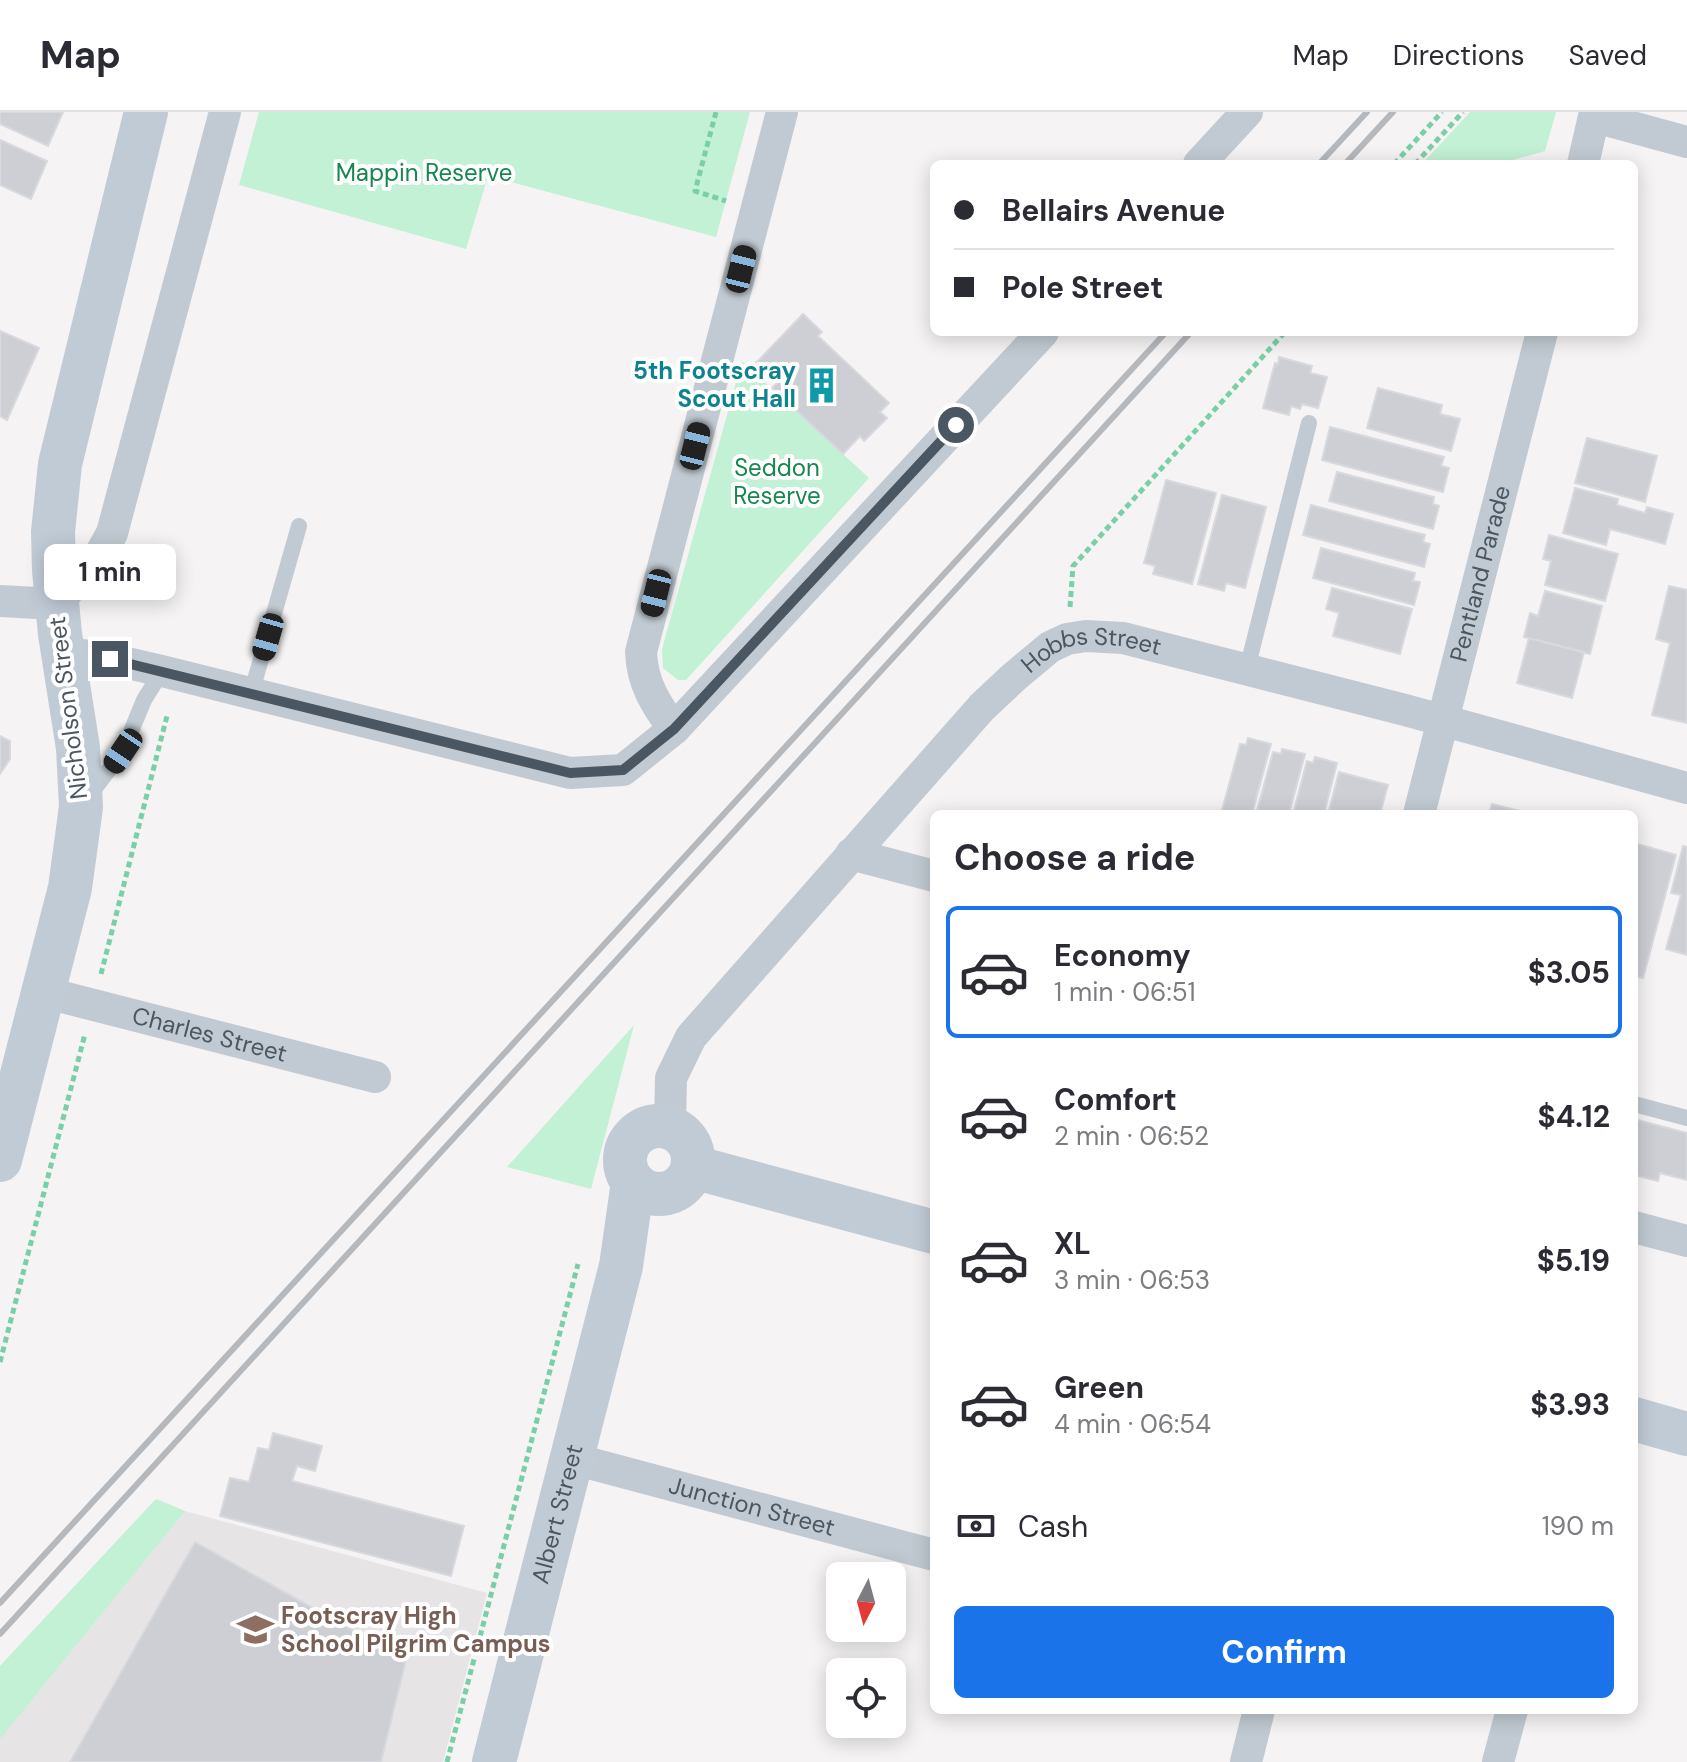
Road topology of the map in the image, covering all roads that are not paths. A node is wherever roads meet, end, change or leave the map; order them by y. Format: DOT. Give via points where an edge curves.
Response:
graph roads {
  1 [pos="146,112"];
  2 [pos="225,112"];
  3 [pos="782,112"];
  4 [pos="1247,112"];
  5 [pos="1596,114"];
  6 [pos="1687,142"];
  7 [pos="1203,160"];
  8 [pos="1584,160"];
  9 [pos="1039,336"];
  10 [pos="1541,336"];
  11 [pos="1309,423"];
  12 [pos="299,526"];
  13 [pos="0,601"];
  14 [pos="56,604"];
  15 [pos="63,652"];
  16 [pos="1247,669"];
  17 [pos="162,671"];
  18 [pos="251,694"];
  19 [pos="1443,720"];
  20 [pos="674,729"];
  21 [pos="1687,788"];
  22 [pos="81,807"];
  23 [pos="1420,810"];
  24 [pos="851,854"];
  25 [pos="930,875"];
  26 [pos="43,992"];
  27 [pos="375,1077"];
  28 [pos="1638,1105"];
  29 [pos="1687,1118"];
  30 [pos="670,1127"];
  31 [pos="0,1160"];
  32 [pos="693,1167"];
  33 [pos="644,1188"];
  34 [pos="1638,1228"];
  35 [pos="930,1231"];
  36 [pos="1687,1241"];
  37 [pos="1638,1420"];
  38 [pos="1687,1434"];
  39 [pos="570,1458"];
  40 [pos="930,1554"];
  41 [pos="1258,1714"];
  42 [pos="1511,1714"];
  43 [pos="497,1761"];
  44 [pos="1246,1762"];
  45 [pos="1498,1762"];
  1 -- 14 [label="street, Nicholson Street" via="60,464 53,532"];
  2 -- 14 [label="street" via="112,533 100,555"];
  3 -- 20 [label="street" via="641,652 650,692"];
  4 -- 7 [label="street"];
  5 -- 6 [label="street"];
  5 -- 8 [label="street"];
  9 -- 20 [label="street"];
  10 -- 19 [label="street, Pentland Parade"];
  11 -- 16 [label="lane"];
  12 -- 18 [label="lane"];
  13 -- 14 [label="street"];
  14 -- 15 [label="street, Nicholson Street"];
  15 -- 17 [label="street"];
  15 -- 22 [label="street, Nicholson Street"];
  16 -- 19 [label="street, Hobbs Street"];
  16 -- 24 [label="street, Hobbs Street" via="1123,638 1067,639 1035,657 982,707"];
  17 -- 18 [label="street"];
  17 -- 22 [label="lane" via="123,751"];
  18 -- 20 [label="street" via="570,773 623,770"];
  19 -- 21 [label="street, Hobbs Street"];
  19 -- 23 [label="street, Pentland Parade"];
  22 -- 26 [label="street, Nicholson Street" via="76,861"];
  24 -- 25 [label="street"];
  24 -- 30 [label="street, Hobbs Street" via="691,1037 671,1078"];
  26 -- 27 [label="street, Charles Street"];
  26 -- 31 [label="street, Nicholson Street"];
  28 -- 29 [label="lane"];
  30 -- 32 [label="street" via="689,1143"];
  30 -- 33 [label="street" via="645,1129 627,1147 627,1171"];
  32 -- 33 [label="street" via="688,1179 669,1194"];
  32 -- 35 [label="street"];
  33 -- 39 [label="street, Albert Street" via="601,1259"];
  34 -- 36 [label="street"];
  37 -- 38 [label="street"];
  39 -- 40 [label="street, Junction Street"];
  39 -- 43 [label="street, Albert Street"];
  41 -- 44 [label="street"];
  42 -- 45 [label="street"];
}
